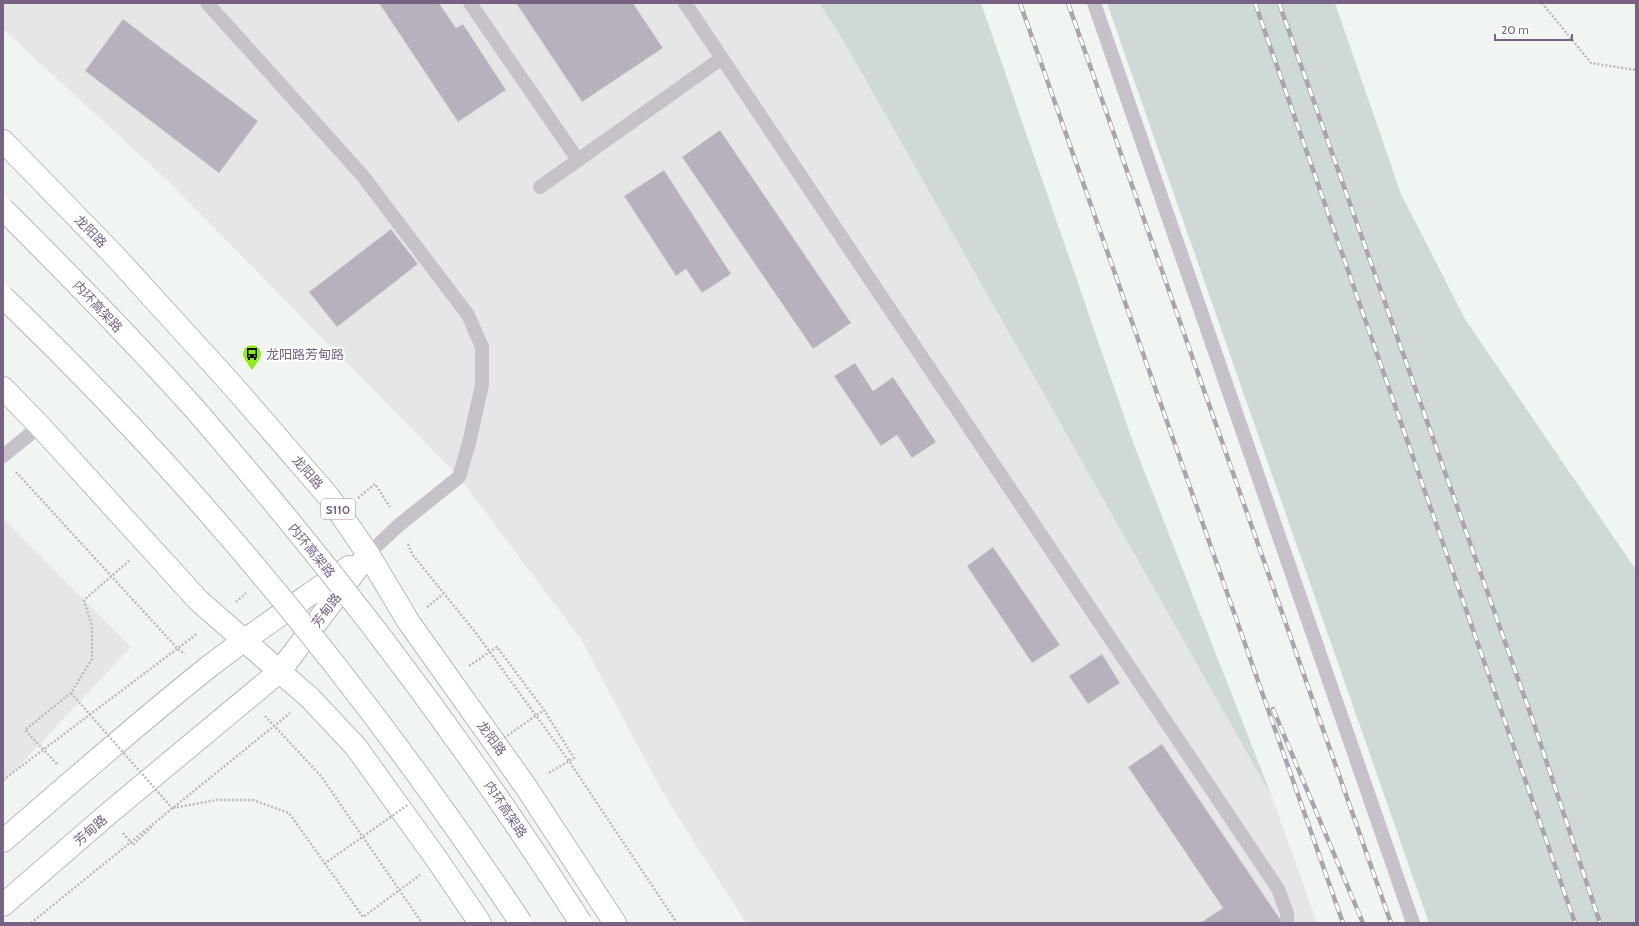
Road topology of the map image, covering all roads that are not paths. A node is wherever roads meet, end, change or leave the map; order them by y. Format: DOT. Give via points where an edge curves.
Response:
graph roads {
  1 [pos="207,3"];
  2 [pos="470,3"];
  3 [pos="685,3"];
  4 [pos="1094,3"];
  5 [pos="722,58"];
  6 [pos="3,141"];
  7 [pos="578,160"];
  8 [pos="540,187"];
  9 [pos="3,209"];
  10 [pos="3,297"];
  11 [pos="3,388"];
  12 [pos="40,426"];
  13 [pos="3,456"];
  14 [pos="368,554"];
  15 [pos="244,641"];
  16 [pos="280,671"];
  17 [pos="3,841"];
  18 [pos="3,905"];
  19 [pos="480,923"];
  20 [pos="521,923"];
  21 [pos="581,923"];
  22 [pos="615,923"];
  23 [pos="1288,923"];
  24 [pos="1413,923"];
  1 -- 14 [label="lane" via="362,175 468,315 482,348 482,385 458,477"];
  2 -- 7 [label="lane"];
  3 -- 5 [label="lane"];
  4 -- 24 [label="lane"];
  5 -- 7 [label="lane"];
  5 -- 23 [label="lane" via="1278,889"];
  6 -- 14 [label="main road, 龙阳路 / S110" via="113,254 238,392 330,497"];
  7 -- 8 [label="lane"];
  9 -- 21 [label="main road, 内环高架路, bridge" via="192,406 294,527 385,642 477,767"];
  10 -- 20 [label="main road, bridge" via="148,445 252,563 345,678 430,791"];
  11 -- 12 [label="main road"];
  12 -- 13 [label="lane"];
  12 -- 15 [label="main road" via="198,600"];
  14 -- 15 [label="main road, 芳甸路"];
  14 -- 16 [label="main road, 芳甸路"];
  14 -- 22 [label="main road, 龙阳路 / S110" via="408,621 526,787"];
  15 -- 16 [label="main road"];
  15 -- 17 [label="main road, 芳甸路" via="72,780"];
  16 -- 18 [label="main road, 芳甸路"];
  16 -- 19 [label="main road" via="310,698 356,747"];
}
